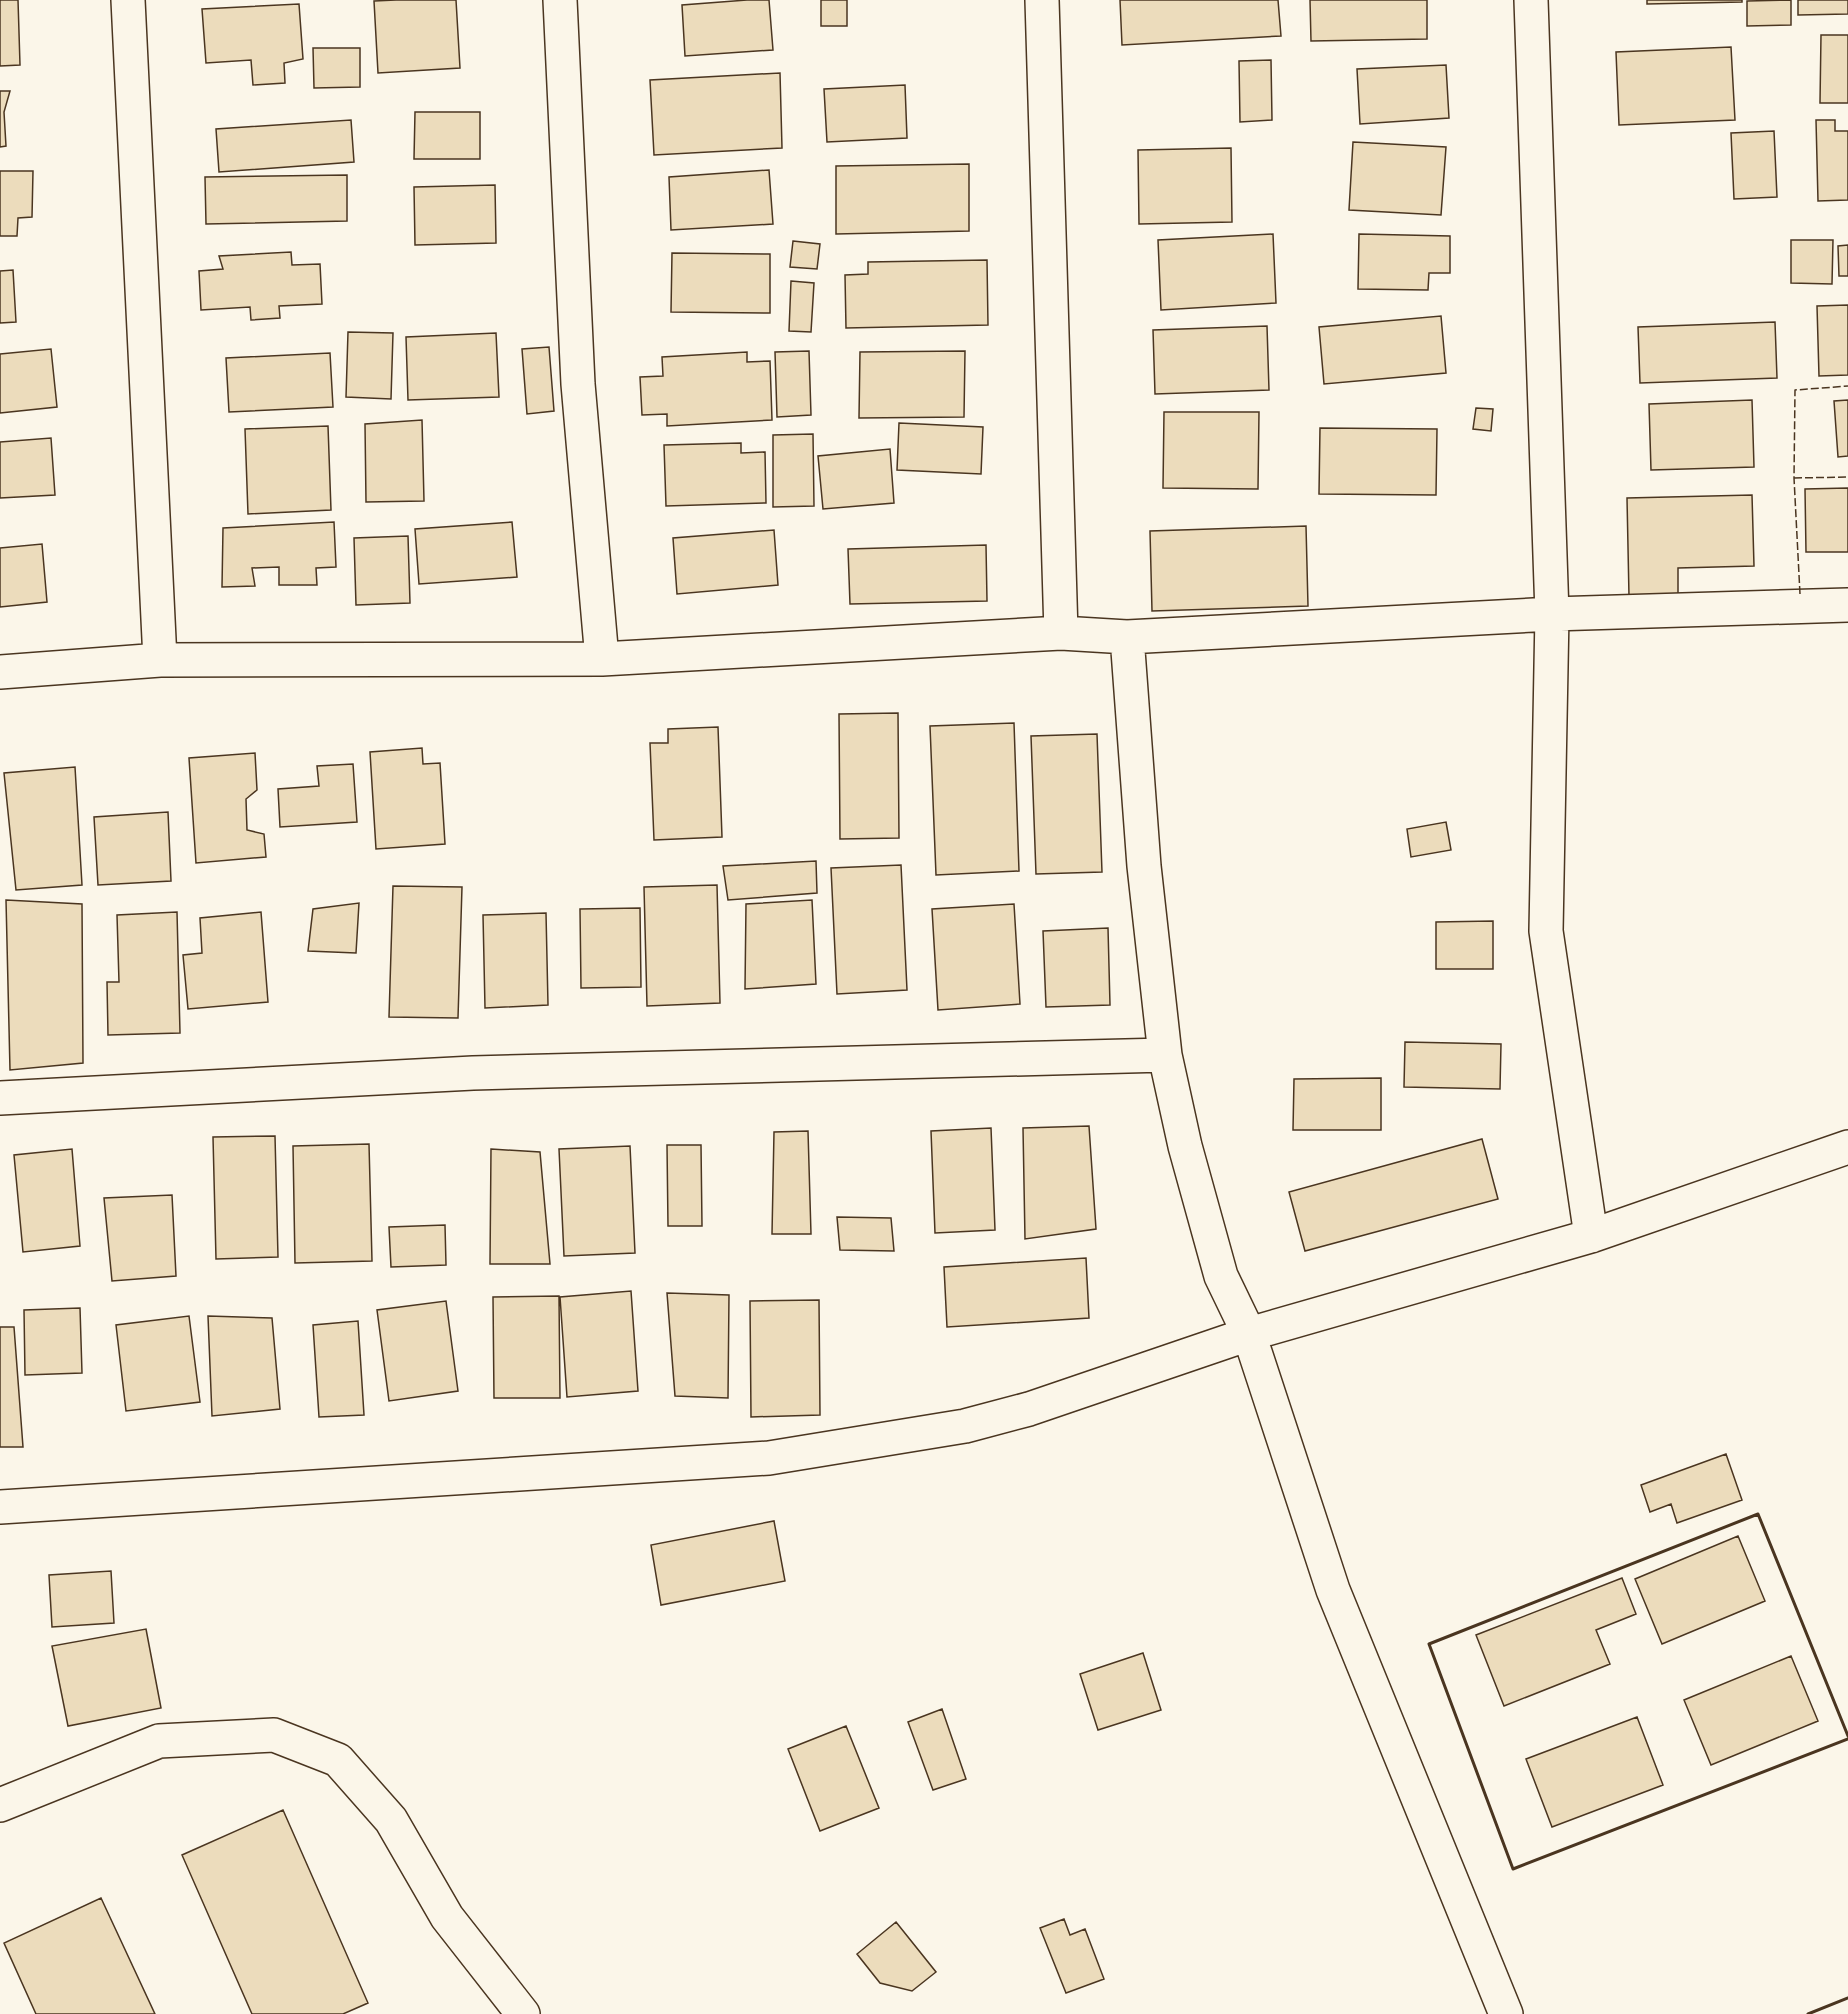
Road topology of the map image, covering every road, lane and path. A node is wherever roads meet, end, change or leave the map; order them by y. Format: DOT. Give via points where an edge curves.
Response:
graph roads {
  1 [pos="128,0"];
  2 [pos="560,0"];
  3 [pos="1042,0"];
  4 [pos="1531,0"];
  5 [pos="1848,605"];
  6 [pos="1552,614"];
  7 [pos="1061,633"];
  8 [pos="1127,637"];
  9 [pos="602,659"];
  10 [pos="160,660"];
  11 [pos="0,672"];
  12 [pos="1166,1054"];
  13 [pos="0,1098"];
  14 [pos="1848,1147"];
  15 [pos="1591,1236"];
  16 [pos="1249,1335"];
  17 [pos="0,1507"];
  18 [pos="0,1805"];
  19 [pos="523,2014"];
  20 [pos="1506,2014"];
  1 -- 10 [label="street"];
  2 -- 9 [label="street" via="578,384"];
  3 -- 7 [label="street"];
  4 -- 6 [label="street"];
  5 -- 6 [label="street"];
  6 -- 8 [label="street"];
  6 -- 15 [label="street" via="1546,931"];
  7 -- 8 [label="street"];
  7 -- 9 [label="street"];
  8 -- 12 [label="street" via="1144,866"];
  9 -- 10 [label="street"];
  10 -- 11 [label="street"];
  12 -- 13 [label="street" via="473,1073"];
  12 -- 16 [label="street" via="1185,1146 1221,1276"];
  14 -- 15 [label="street"];
  15 -- 16 [label="street"];
  16 -- 17 [label="street" via="1019,1412 965,1426 770,1458"];
  16 -- 20 [label="street" via="1333,1590"];
  18 -- 19 [label="street" via="159,1741 274,1735 338,1760 391,1820 447,1917"];
}
